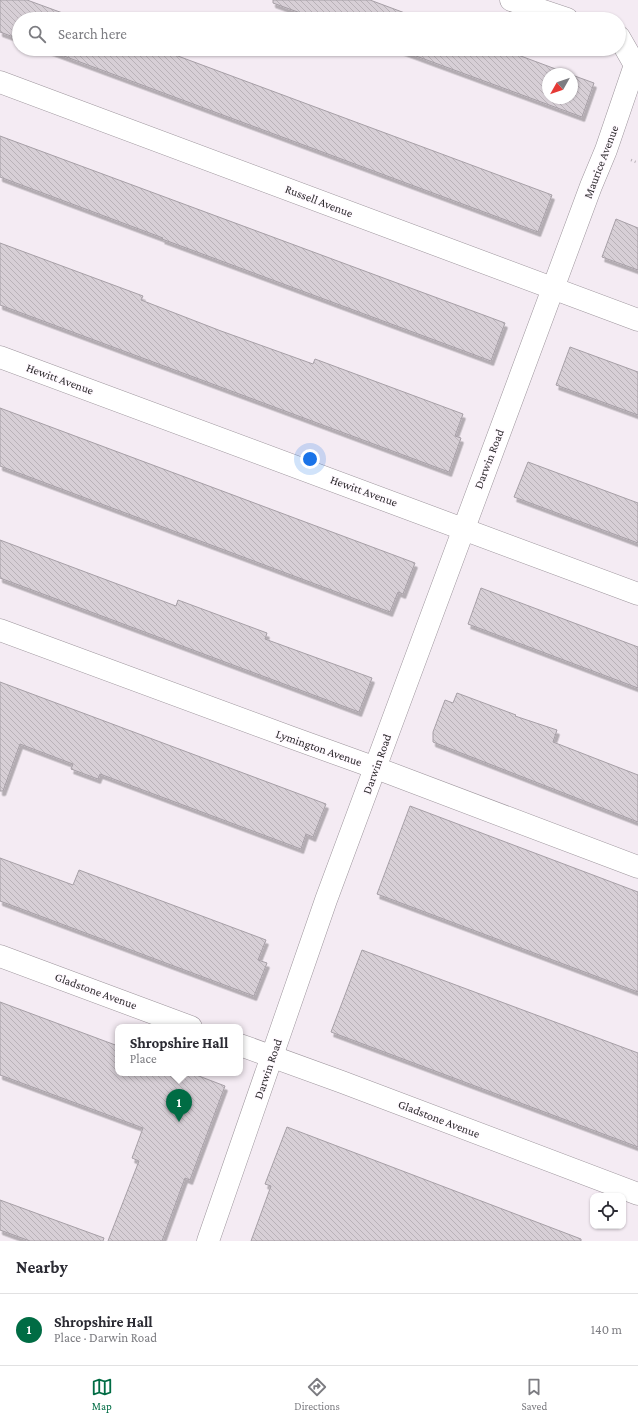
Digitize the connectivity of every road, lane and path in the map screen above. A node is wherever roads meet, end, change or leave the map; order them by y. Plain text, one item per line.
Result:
1 (511, 0) edge
2 (546, 12) edge
3 (626, 49) edge
4 (0, 82) edge
5 (554, 288) junction
6 (638, 320) edge
7 (0, 357) edge
8 (464, 528) junction
9 (638, 594) edge
10 (0, 630) edge
11 (376, 768) junction
12 (638, 867) edge
13 (0, 956) edge
14 (184, 1024) edge
15 (243, 1046) edge
16 (272, 1057) junction
17 (638, 1194) edge
18 (208, 1241) edge

1 - 2 street
3 - 5 street, Maurice Avenue
4 - 5 street, Russell Avenue
5 - 6 street, Russell Avenue
5 - 8 street, Darwin Road
7 - 8 street, Hewitt Avenue
8 - 9 street, Hewitt Avenue
8 - 11 street, Darwin Road
10 - 11 street, Lymington Avenue
11 - 12 street, Lymington Avenue
11 - 16 street, Darwin Road
13 - 14 street, Gladstone Avenue
15 - 16 street, Gladstone Avenue
16 - 17 street, Gladstone Avenue
16 - 18 street, Darwin Road

